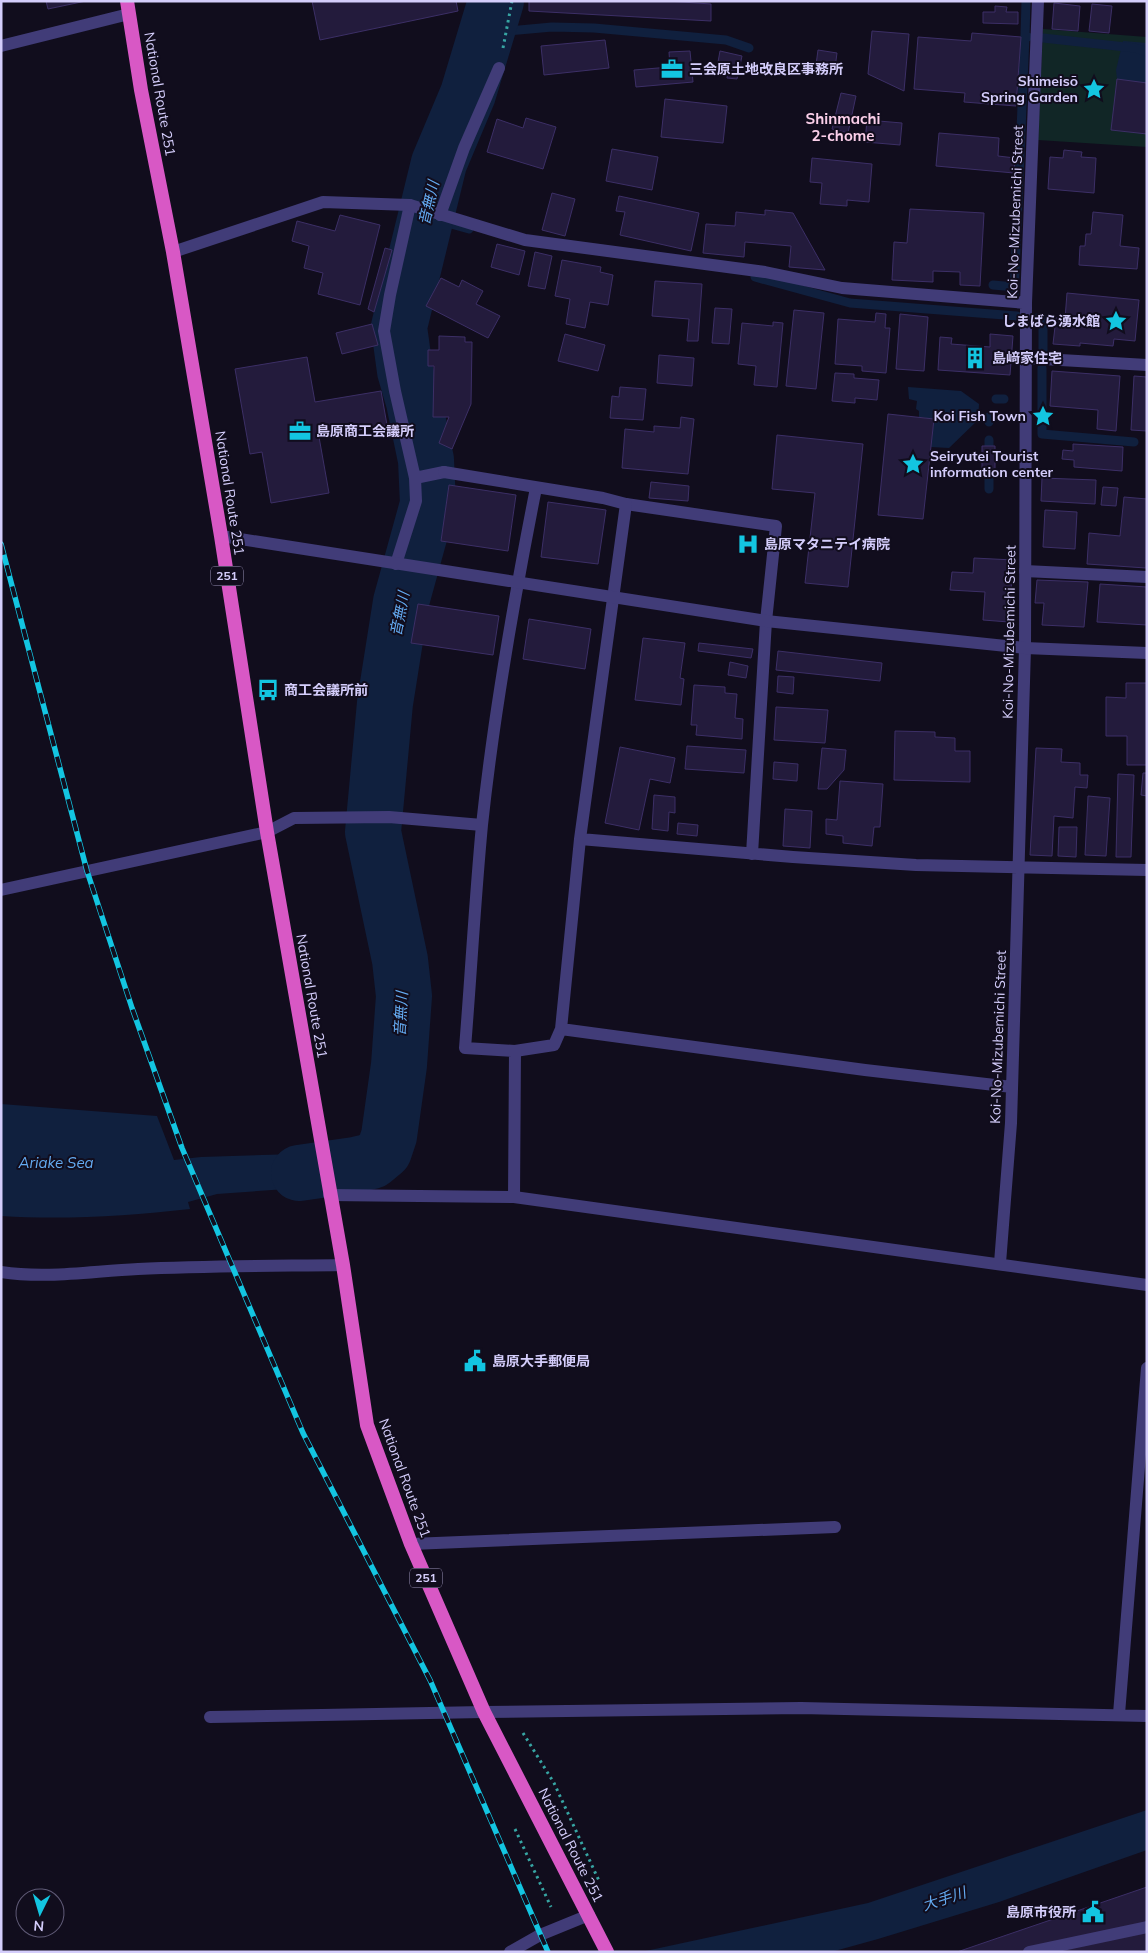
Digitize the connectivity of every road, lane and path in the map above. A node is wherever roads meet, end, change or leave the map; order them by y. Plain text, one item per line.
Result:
1 (512, 1) edge
2 (1038, 1) edge
3 (128, 8) edge
4 (1, 46) edge
5 (499, 68) joint
6 (413, 206) junction
7 (436, 213) junction
8 (173, 252) junction
9 (1026, 303) junction
10 (1026, 358) junction
11 (1147, 365) edge
12 (415, 478) junction
13 (536, 488) junction
14 (626, 504) junction
15 (221, 536) junction
16 (396, 564) junction
17 (1025, 571) junction
18 (1147, 577) edge
19 (518, 582) junction
20 (612, 597) junction
21 (766, 621) junction
22 (1025, 648) junction
23 (1147, 653) edge
24 (482, 825) junction
25 (267, 832) junction
26 (580, 839) junction
27 (752, 854) junction
28 (1018, 868) junction
29 (1147, 870) edge
30 (1, 890) edge
31 (561, 1029) junction
32 (515, 1051) junction
33 (1012, 1087) junction
34 (329, 1190) junction
35 (514, 1196) junction
36 (1000, 1263) junction
37 (343, 1265) junction
38 (1, 1272) edge
39 (1147, 1285) edge
40 (1147, 1368) edge
41 (835, 1527) dead end
42 (411, 1544) junction
43 (484, 1712) junction
44 (510, 1712) junction
45 (1119, 1714) junction
46 (1147, 1716) edge
47 (210, 1717) dead end
48 (512, 1821) dead end
49 (602, 1888) dead end
50 (589, 1916) junction
51 (1147, 1926) edge
52 (560, 1927) junction
53 (606, 1949) edge
54 (510, 1952) edge
55 (1029, 1952) edge

1 - 5 path
2 - 9 street, Koi-No-Mizubemichi Street
3 - 4 street
3 - 8 highway, National Route 251 / 251
5 - 7 street
6 - 7 street
6 - 8 street
6 - 12 street
7 - 9 street
8 - 15 highway, National Route 251 / 251
9 - 10 street, Koi-No-Mizubemichi Street
10 - 11 street
10 - 17 street, Koi-No-Mizubemichi Street
12 - 13 street
12 - 16 street
13 - 14 street
13 - 19 street
14 - 20 street
14 - 21 street
15 - 16 street
15 - 25 highway, National Route 251 / 251
16 - 19 street
17 - 18 street
17 - 22 street, Koi-No-Mizubemichi Street
19 - 20 street
19 - 24 street
20 - 21 street
20 - 26 street
21 - 22 street
21 - 27 street
22 - 23 street
22 - 28 street, Koi-No-Mizubemichi Street
24 - 25 street
24 - 32 street
25 - 30 street
25 - 34 highway, National Route 251 / 251
26 - 27 street
26 - 31 street
27 - 28 street
28 - 29 street
28 - 33 street, Koi-No-Mizubemichi Street
31 - 32 street
31 - 33 street
32 - 35 street
33 - 36 street, Koi-No-Mizubemichi Street
34 - 35 street
34 - 37 highway, National Route 251 / 251
35 - 36 street
36 - 39 street
37 - 38 street
37 - 42 highway, National Route 251 / 251
40 - 45 street
41 - 42 street
42 - 43 highway, National Route 251 / 251
43 - 44 street
43 - 47 street
43 - 50 highway, National Route 251 / 251
44 - 45 street
44 - 49 path
45 - 46 street
48 - 52 path
50 - 52 street
50 - 53 highway, National Route 251 / 251
51 - 55 street
52 - 54 street

